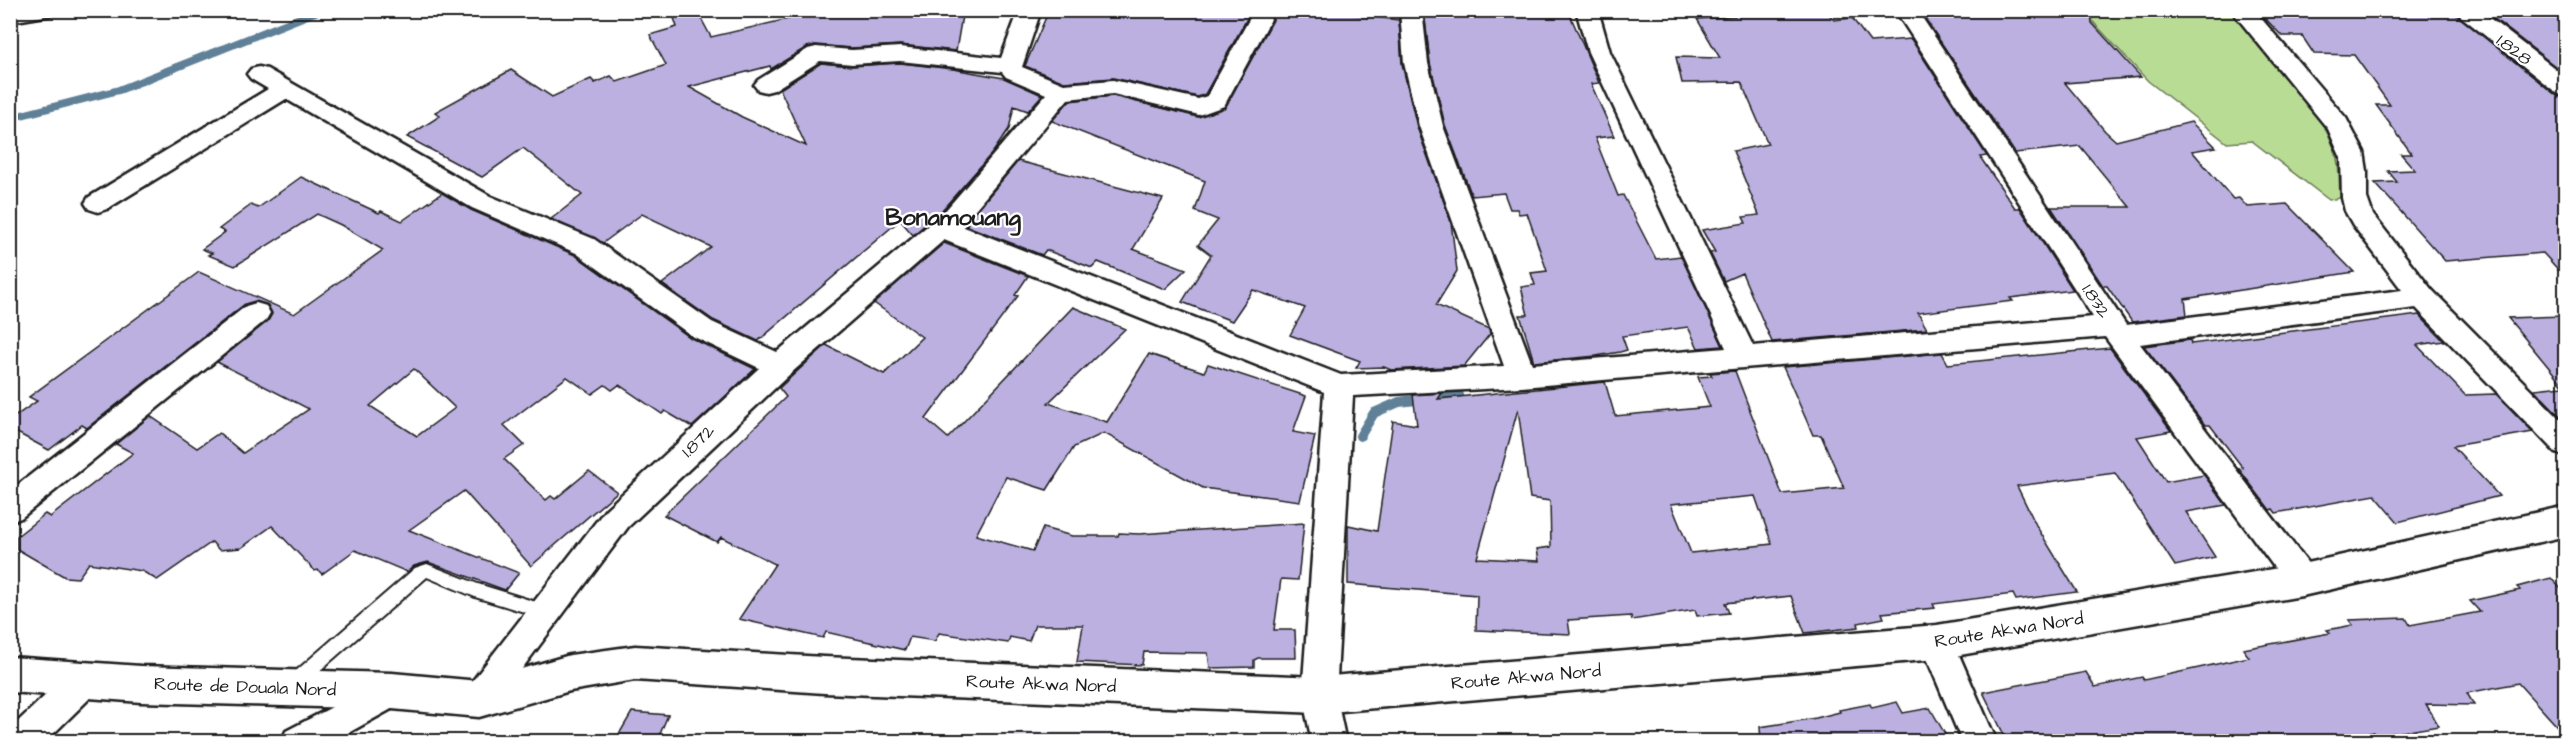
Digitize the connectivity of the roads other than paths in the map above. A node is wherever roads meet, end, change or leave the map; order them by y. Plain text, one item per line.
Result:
1 (43, 10) edge
2 (1030, 10) edge
3 (1411, 10) edge
4 (1587, 10) edge
5 (1906, 10) edge
6 (2242, 10) edge
7 (2464, 10) edge
8 (10, 15) edge
9 (1260, 19) dead end
10 (1009, 66) junction
11 (259, 75) dead end
12 (766, 85) dead end
13 (2565, 88) edge
14 (284, 90) junction
15 (1061, 92) junction
16 (98, 203) dead end
17 (953, 218) junction
18 (2422, 297) junction
19 (256, 313) dead end
20 (2116, 331) junction
21 (1745, 358) junction
22 (780, 366) junction
23 (1522, 376) junction
24 (1339, 386) junction
25 (2565, 445) edge
26 (10, 509) edge
27 (2565, 521) edge
28 (2302, 580) junction
29 (544, 611) junction
30 (1936, 642) junction
31 (10, 674) edge
32 (84, 681) junction
33 (290, 687) junction
34 (392, 691) junction
35 (1319, 695) junction
36 (479, 699) junction
37 (21, 741) edge
38 (298, 741) edge
39 (1329, 741) edge
40 (1980, 741) edge

1 - 8 street
2 - 10 street
3 - 23 street
4 - 21 street
5 - 20 street, 1.832
6 - 18 street
7 - 13 street, 1.828
9 - 15 street
10 - 12 street
10 - 15 street
11 - 14 street
14 - 16 street
14 - 22 street
15 - 17 street, 1.872
17 - 22 street, 1.872
17 - 24 street
18 - 20 street
18 - 25 street
19 - 26 street
20 - 21 street
20 - 28 street, 1.832
21 - 23 street
22 - 29 street, 1.872
23 - 24 street
24 - 35 street
27 - 28 main road, Route Akwa Nord
28 - 30 main road, Route Akwa Nord
29 - 33 lane
29 - 36 street, 1.872
30 - 35 main road, Route Akwa Nord
30 - 40 street
31 - 32 main road, Route de Douala Nord
32 - 33 main road, Route de Douala Nord
32 - 37 street
33 - 34 main road, Route de Douala Nord
34 - 36 main road, Route de Douala Nord
34 - 38 street
35 - 36 main road, Route Akwa Nord
35 - 39 street

